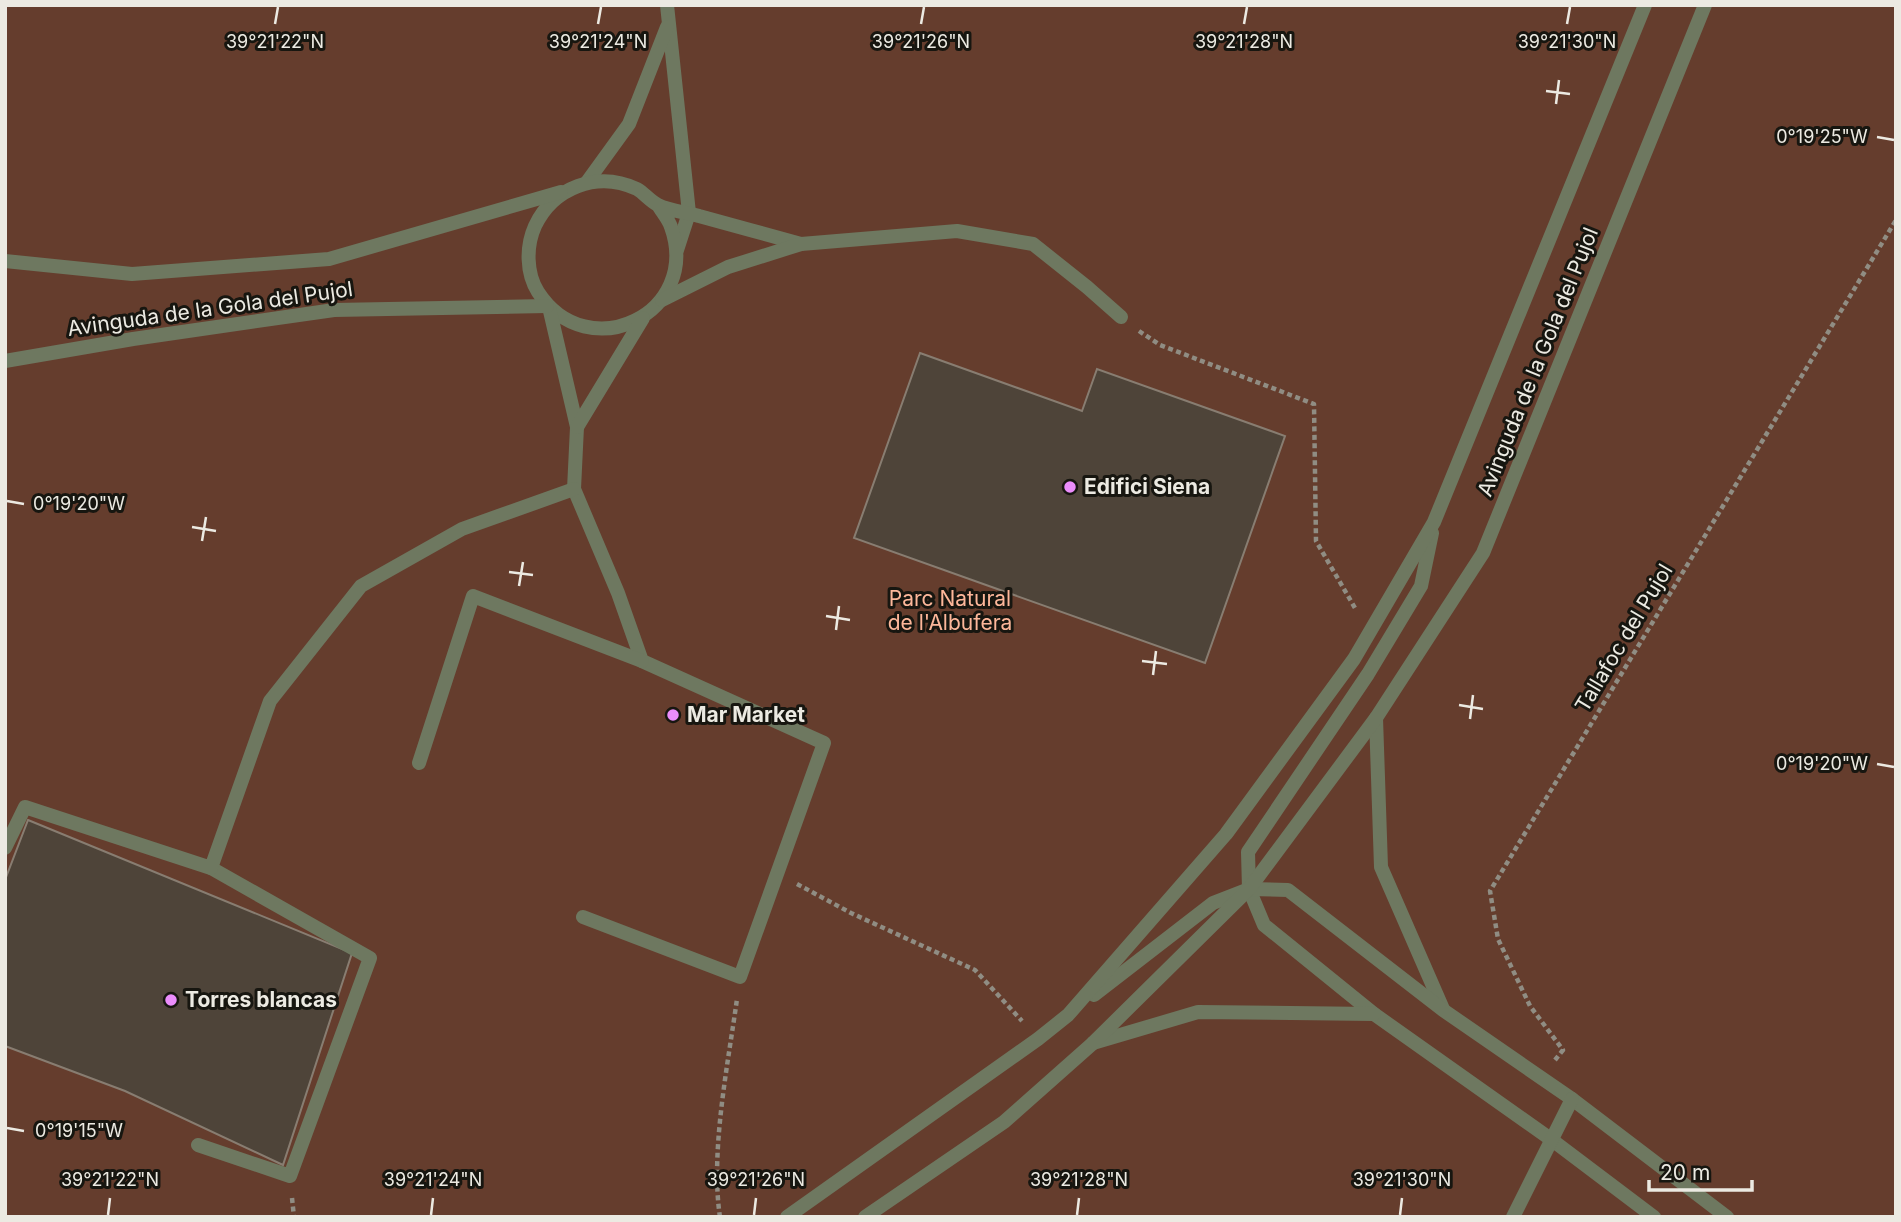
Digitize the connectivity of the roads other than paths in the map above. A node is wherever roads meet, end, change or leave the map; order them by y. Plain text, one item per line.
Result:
1 (667, 5) edge
2 (1645, 5) edge
3 (1705, 5) edge
4 (669, 22) junction
5 (587, 182) junction
6 (563, 192) junction
7 (658, 205) junction
8 (689, 213) junction
9 (801, 244) junction
10 (677, 251) junction
11 (5, 261) edge
12 (662, 300) junction
13 (548, 306) junction
14 (1121, 317) road end
15 (643, 318) junction
16 (5, 361) edge
17 (577, 427) junction
18 (574, 489) junction
19 (1434, 522) junction
20 (642, 661) junction
21 (1376, 718) junction
22 (419, 763) dead end
23 (5, 848) edge
24 (211, 868) junction
25 (1248, 889) junction
26 (583, 917) dead end
27 (1443, 1010) junction
28 (1374, 1014) junction
29 (1068, 1015) junction
30 (1092, 1044) junction
31 (1573, 1099) junction
32 (1552, 1140) junction
33 (198, 1144) dead end
34 (787, 1217) edge
35 (865, 1217) edge
36 (1513, 1217) edge
37 (1654, 1217) edge
38 (1727, 1217) edge

1 - 4 street
2 - 19 street, Avinguda de la Gola del Pujol
3 - 21 street, Avinguda de la Gola del Pujol
4 - 5 street
4 - 8 street
5 - 6 street
5 - 7 street
6 - 11 street, Avinguda de la Gola del Pujol
6 - 13 street
7 - 8 street
7 - 10 street
8 - 9 street
8 - 10 street
9 - 12 street
9 - 14 street
10 - 12 street
12 - 15 street
13 - 15 street
13 - 16 street, Avinguda de la Gola del Pujol
13 - 17 street
15 - 17 street
17 - 18 street
18 - 20 street
18 - 24 street
19 - 25 street, Avinguda de la Gola del Pujol
19 - 29 street, Avinguda de la Gola del Pujol
20 - 22 street
20 - 26 street
21 - 25 street, Avinguda de la Gola del Pujol
21 - 27 street
23 - 24 street
24 - 33 street
25 - 27 street, Avinguda de la Gola del Pujol
25 - 28 street, Avinguda de la Gola del Pujol
25 - 29 street, Avinguda de la Gola del Pujol
25 - 30 street, Avinguda de la Gola del Pujol
27 - 31 street, Avinguda de la Gola del Pujol
28 - 30 street, Avinguda de la Gola del Pujol
28 - 32 street, Avinguda de la Gola del Pujol
29 - 34 street, Avinguda de la Gola del Pujol
30 - 35 street, Avinguda de la Gola del Pujol
31 - 32 street
31 - 38 street, Avinguda de la Gola del Pujol
32 - 36 street
32 - 37 street, Avinguda de la Gola del Pujol

